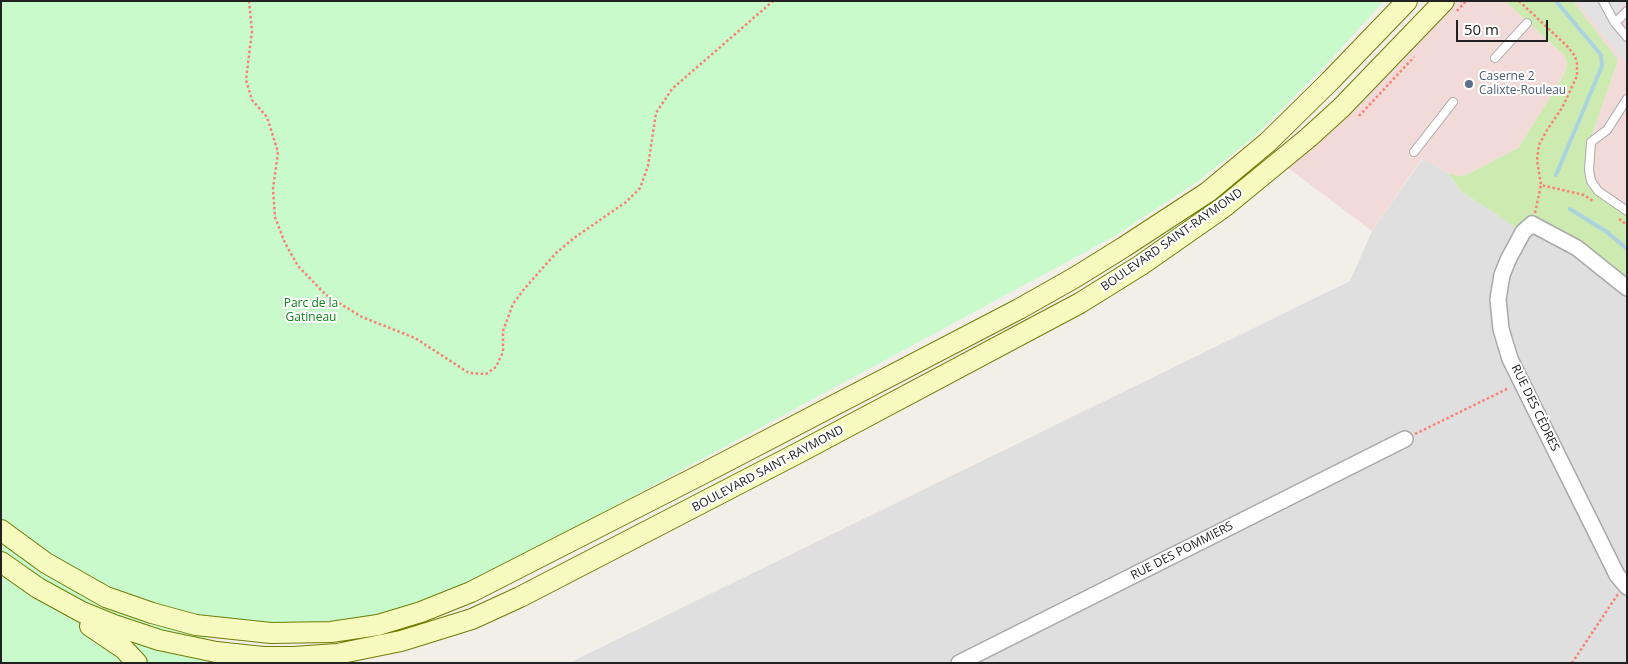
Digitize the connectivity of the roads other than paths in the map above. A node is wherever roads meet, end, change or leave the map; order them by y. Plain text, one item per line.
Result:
1 (1406, 1) edge
2 (1444, 1) edge
3 (1602, 1) edge
4 (1627, 11) edge
5 (1527, 23) dead end
6 (1615, 23) junction
7 (1627, 37) edge
8 (1495, 58) dead end
9 (1627, 99) edge
10 (1452, 102) dead end
11 (1414, 152) dead end
12 (1627, 211) edge
13 (1627, 288) edge
14 (1405, 439) road end
15 (1, 530) edge
16 (1, 562) edge
17 (1625, 586) edge
18 (38, 588) junction
19 (472, 619) junction
20 (219, 628) junction
21 (240, 630) junction
22 (216, 657) edge
23 (238, 658) edge
24 (137, 663) edge
25 (363, 663) edge
26 (959, 663) edge

1 - 21 main road, BOULEVARD SAINT-RAYMOND
2 - 19 main road, BOULEVARD SAINT-RAYMOND
3 - 6 lane
4 - 6 lane
5 - 8 lane
6 - 7 lane
9 - 12 lane
10 - 11 lane
13 - 17 street, RUE DES CÈDRES
14 - 26 street, RUE DES POMMIERS
15 - 20 main road, BOULEVARD SAINT-RAYMOND
16 - 18 main road, BOULEVARD SAINT-RAYMOND
18 - 22 main road, BOULEVARD SAINT-RAYMOND
18 - 24 main road
19 - 23 main road, BOULEVARD SAINT-RAYMOND
19 - 25 main road
20 - 21 main road, BOULEVARD SAINT-RAYMOND
20 - 22 main road
21 - 23 main road
22 - 23 main road, BOULEVARD SAINT-RAYMOND

